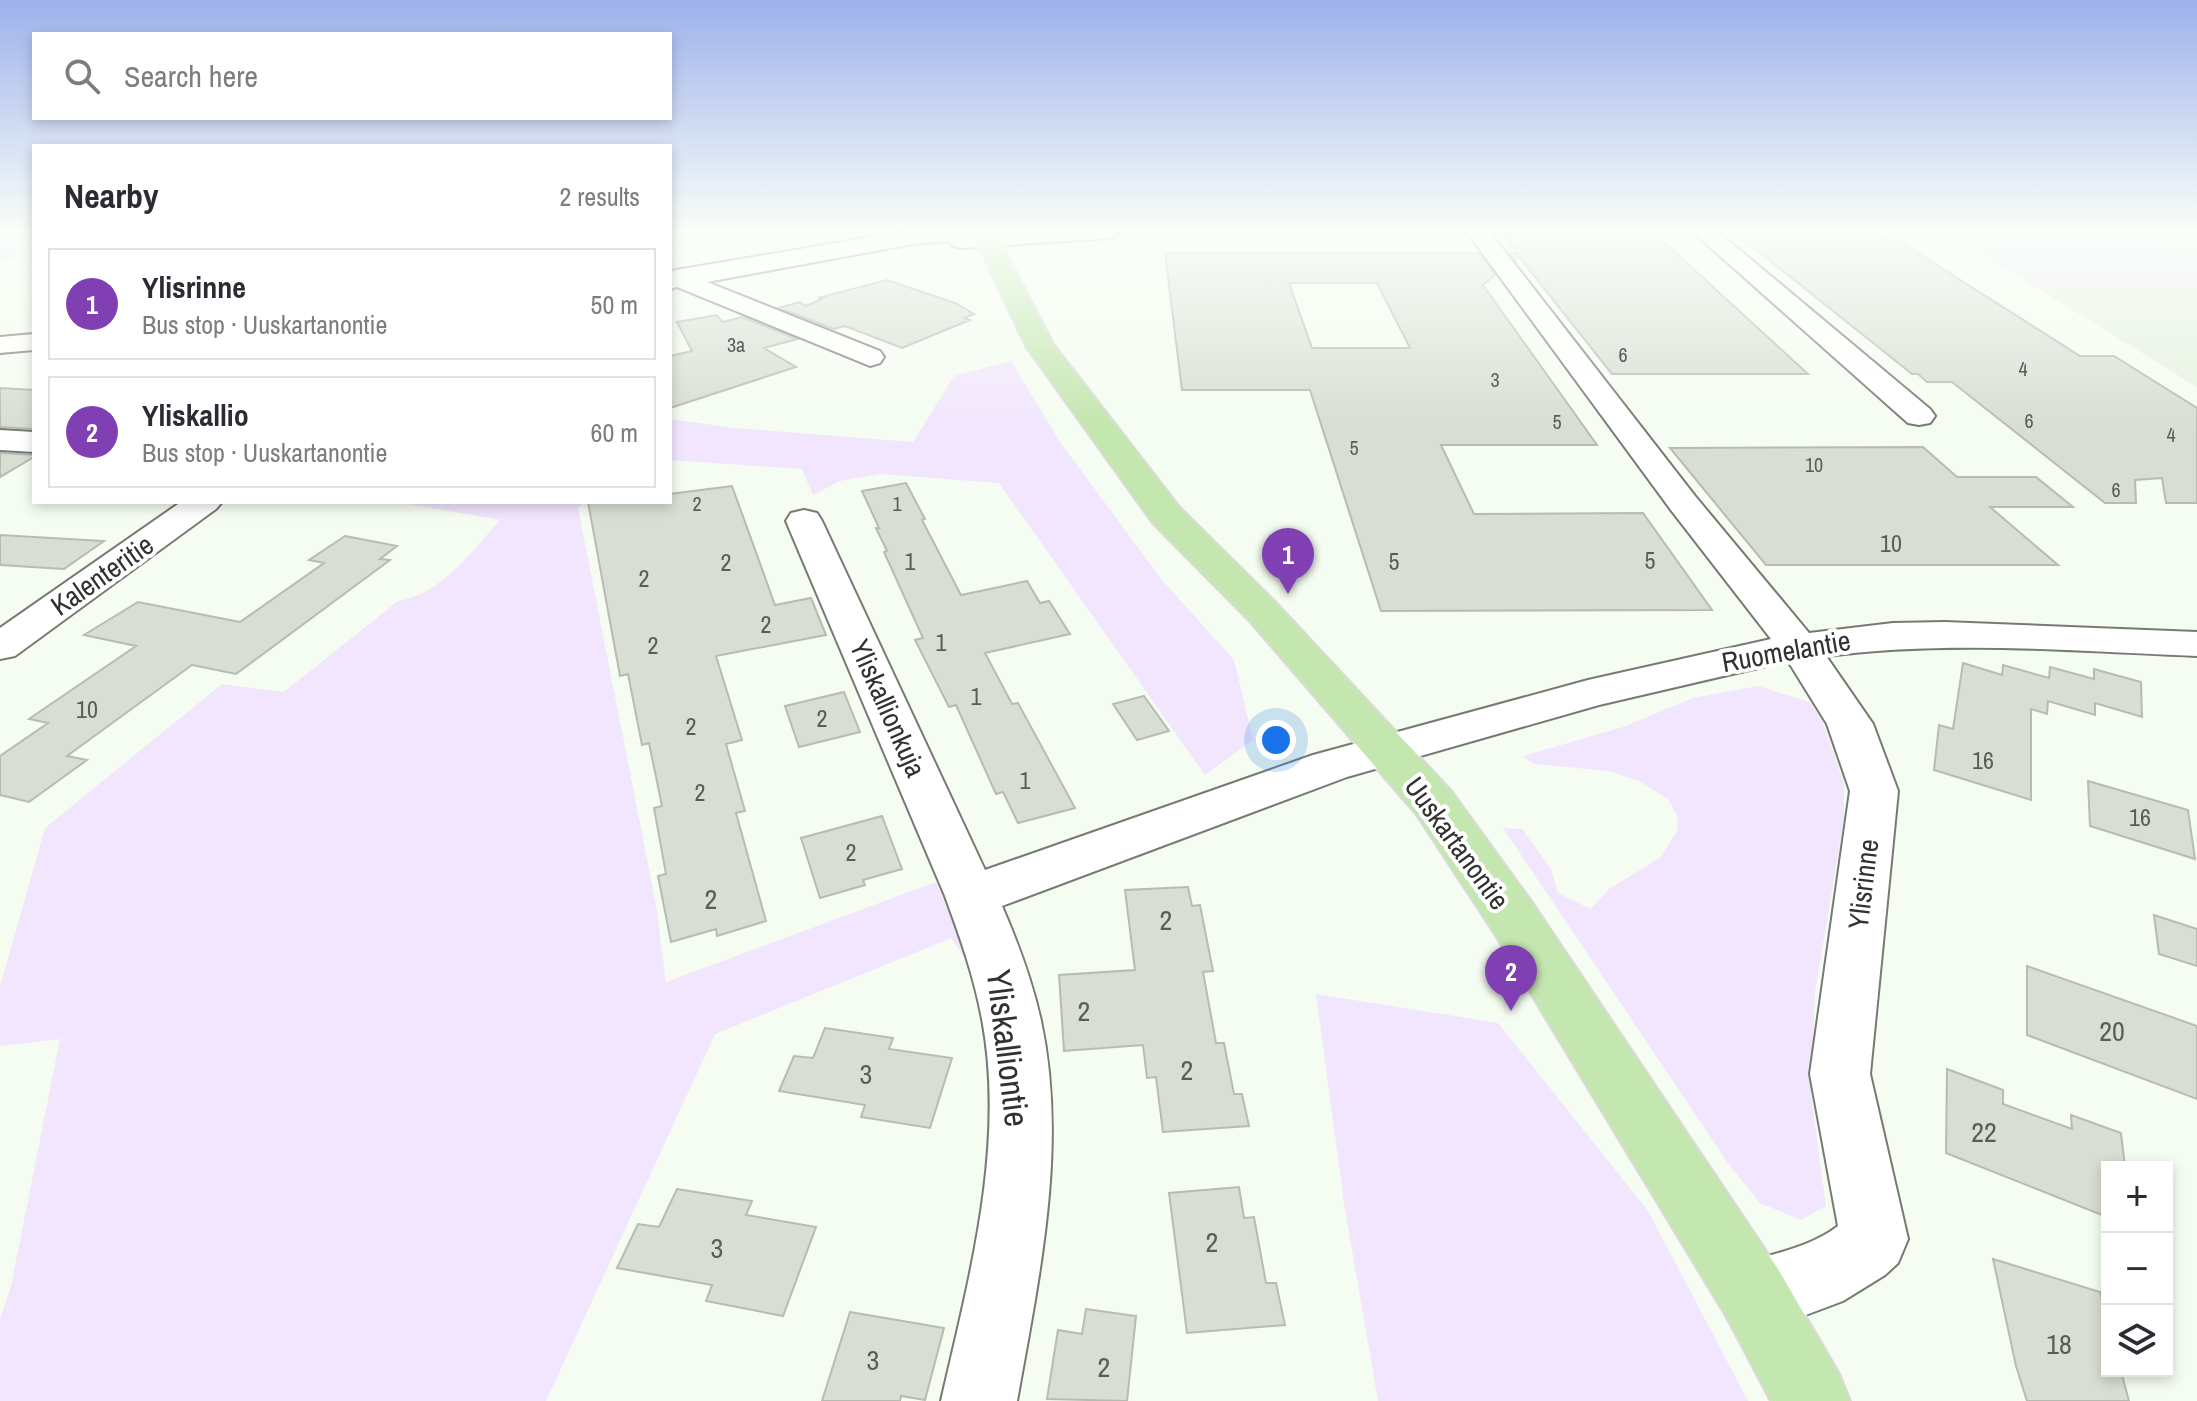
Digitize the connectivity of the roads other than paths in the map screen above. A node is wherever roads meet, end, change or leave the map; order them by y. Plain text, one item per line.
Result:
1 (719, 296) edge
2 (1020, 296) edge
3 (1527, 296) edge
4 (1779, 296) edge
5 (32, 342) edge
6 (0, 345) edge
7 (870, 357) dead end
8 (1919, 416) dead end
9 (0, 440) edge
10 (32, 442) edge
11 (201, 504) edge
12 (804, 521) dead end
13 (2197, 644) edge
14 (0, 647) edge
15 (1797, 647) junction
16 (1387, 752) junction
17 (971, 896) junction
18 (1753, 1294) junction
19 (979, 1401) edge
20 (1812, 1401) edge

1 - 7 street
2 - 16 main road, Uuskartanontie
3 - 15 street, Ylisrinne
4 - 8 street
5 - 6 street
9 - 10 street
11 - 14 street, Kalenteritie
12 - 17 street, Yliskallionkuja
13 - 15 street, Ruomelantie
15 - 16 street, Ruomelantie
15 - 18 street, Ylisrinne
16 - 17 street
16 - 18 main road, Uuskartanontie
17 - 19 street, Yliskalliontie
18 - 20 main road, Uuskartanontie

